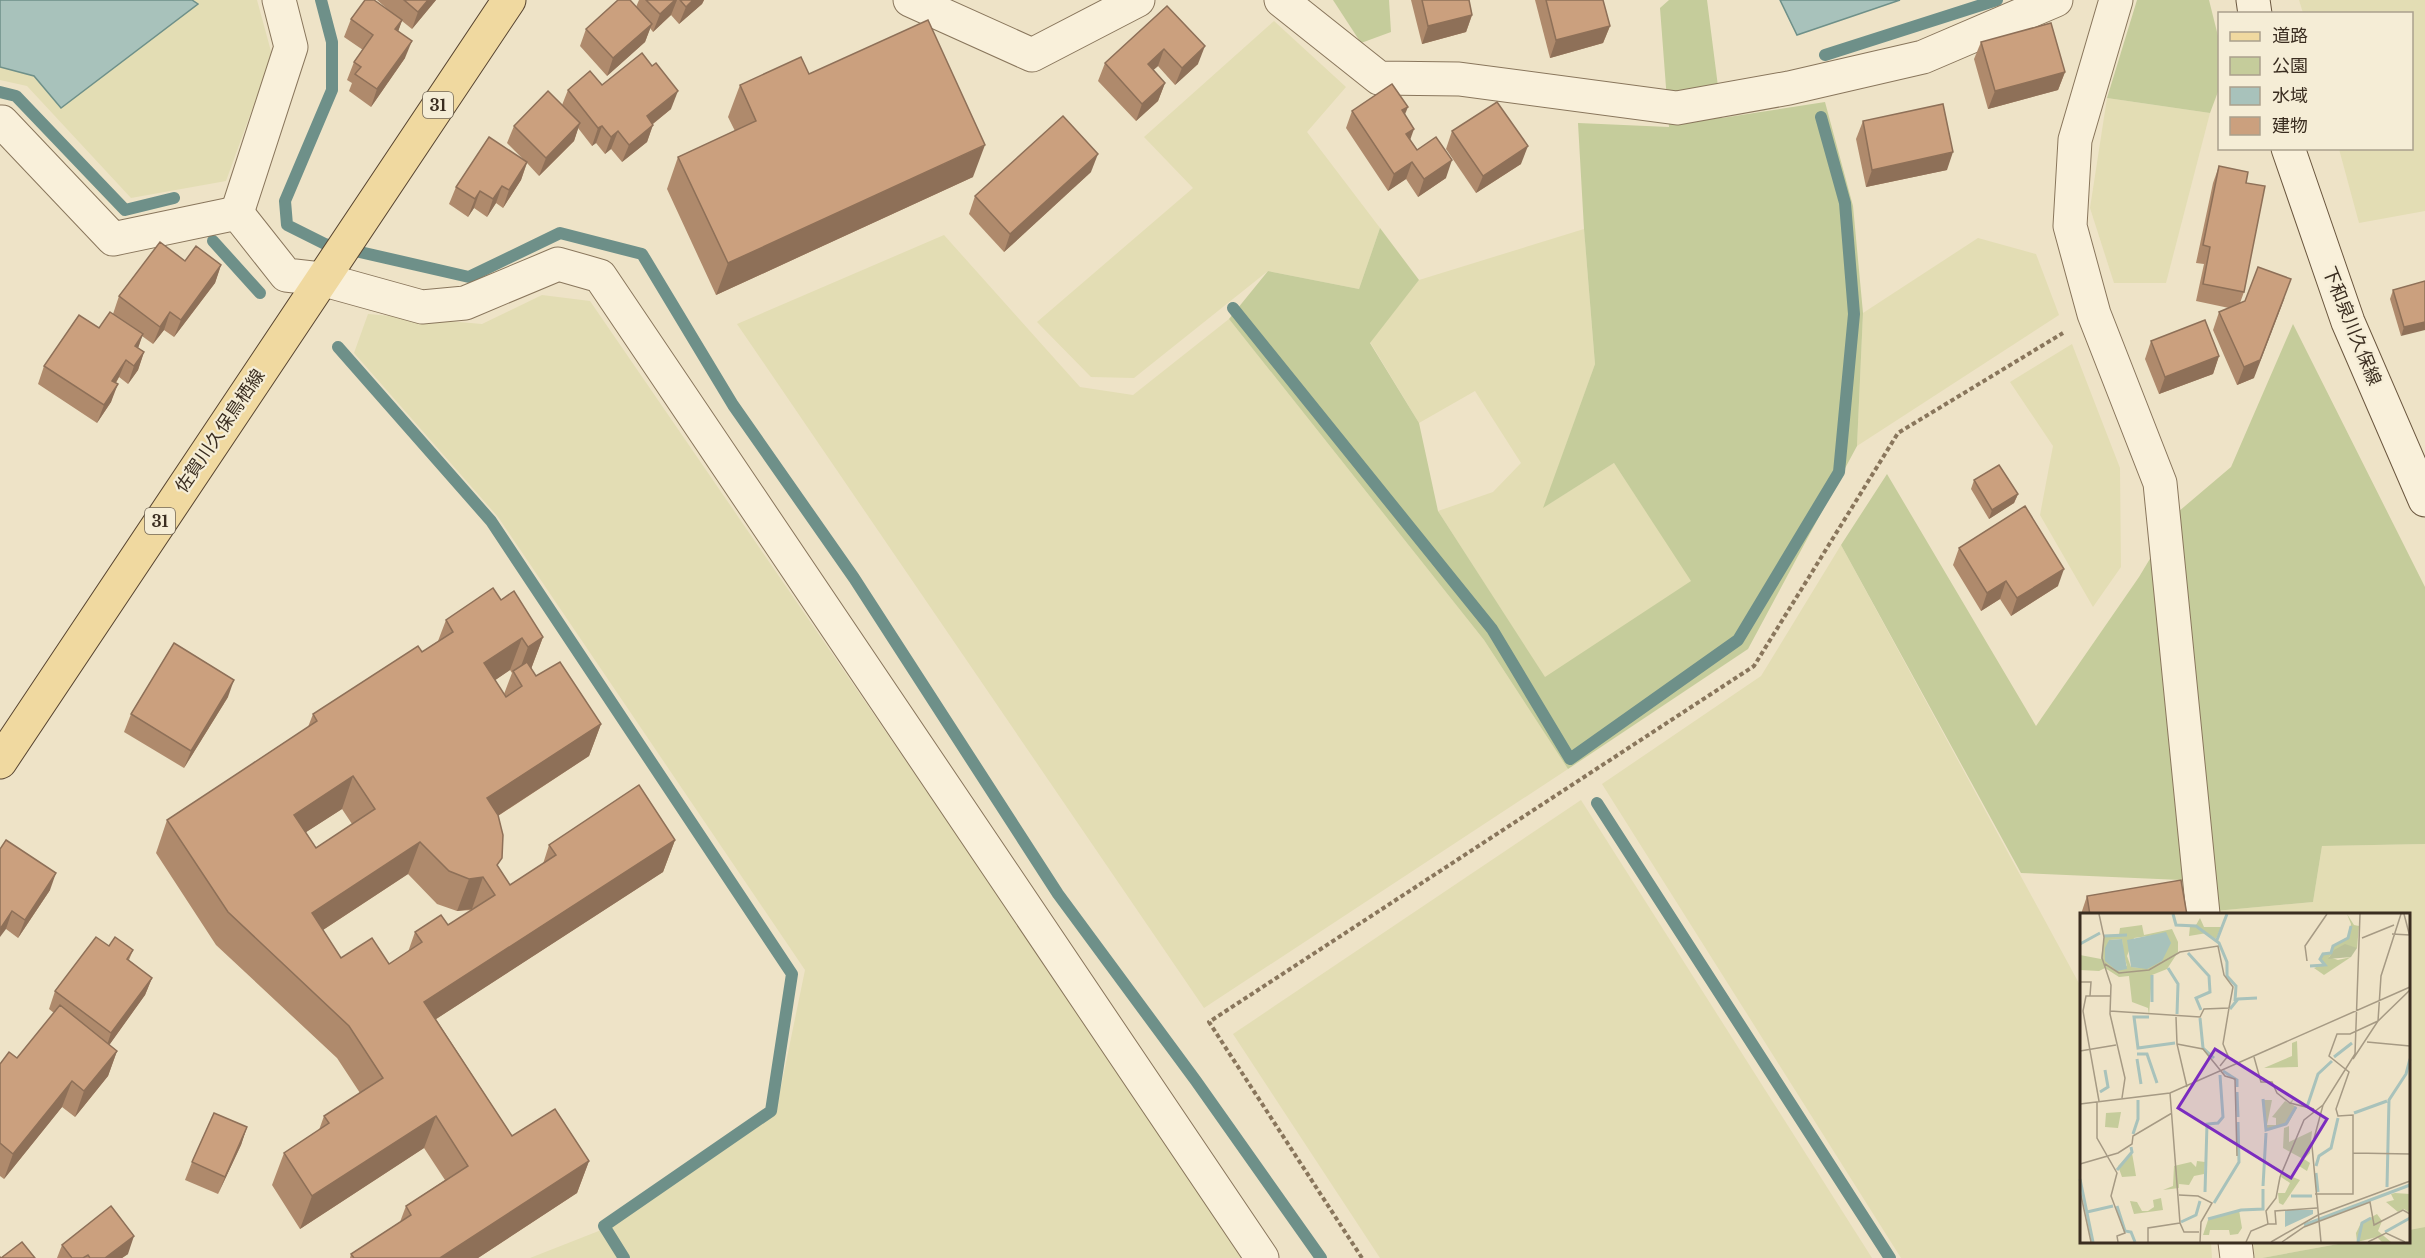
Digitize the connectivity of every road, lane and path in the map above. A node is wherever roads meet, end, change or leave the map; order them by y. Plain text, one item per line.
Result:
1 (279, 0) edge
2 (509, 0) edge
3 (910, 0) edge
4 (1138, 0) edge
5 (1281, 0) edge
6 (2056, 0) edge
7 (2116, 0) edge
8 (0, 122) edge
9 (2289, 150) edge
10 (237, 213) junction
11 (321, 279) junction
12 (2094, 314) junction
13 (2425, 500) edge
14 (0, 762) edge
15 (2203, 913) edge
16 (2235, 1243) edge
17 (1262, 1258) edge
18 (1362, 1258) edge
19 (2237, 1258) edge

1 - 10 street
2 - 11 main road, 31
3 - 4 street
5 - 6 street
7 - 12 street
8 - 10 street
9 - 13 street, 下和泉川久保線
10 - 11 street
11 - 14 main road, 佐賀川久保鳥栖線 / 31
11 - 17 street
12 - 15 street
12 - 18 path
16 - 19 street

